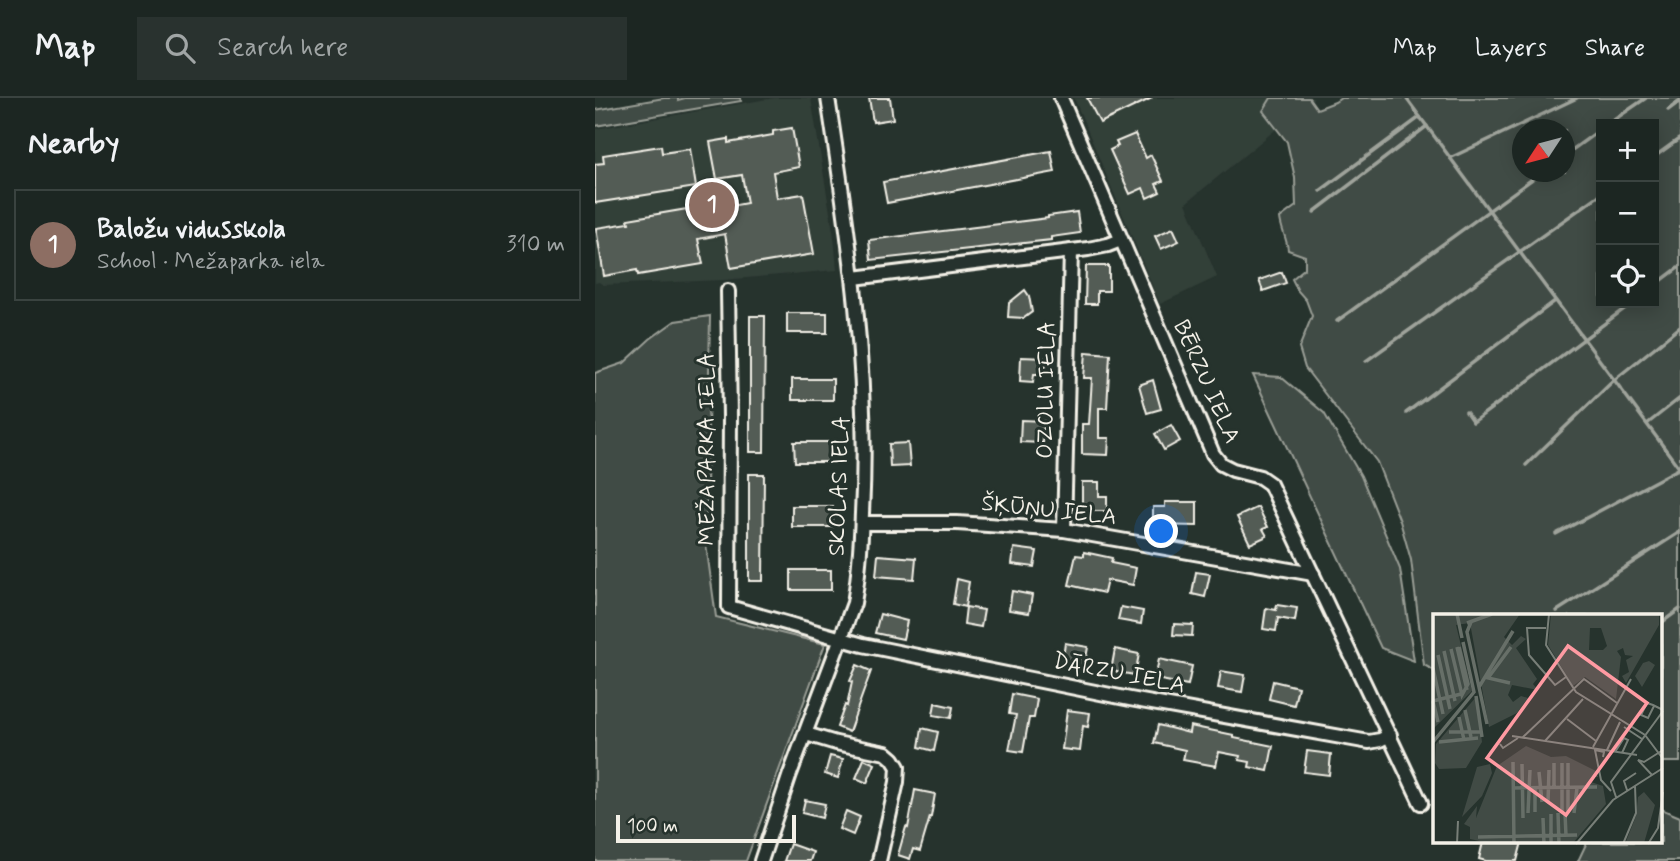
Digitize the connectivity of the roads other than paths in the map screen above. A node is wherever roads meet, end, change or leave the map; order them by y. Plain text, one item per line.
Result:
1 (828, 98) edge
2 (1061, 98) edge
3 (1121, 240) junction
4 (1071, 251) junction
5 (854, 278) junction
6 (728, 291) dead end
7 (862, 523) junction
8 (1064, 530) junction
9 (1313, 574) junction
10 (729, 607) joint
11 (841, 640) junction
12 (806, 734) junction
13 (1390, 736) junction
14 (1421, 803) dead end
15 (761, 861) edge
16 (879, 861) edge

1 - 5 street, SKOLAS IELA
2 - 3 street, BĒRZU IELA
3 - 4 street
3 - 9 street, BĒRZU IELA
4 - 5 street
4 - 8 street, OZOLU IELA
5 - 7 street, SKOLAS IELA
6 - 10 street, MEŽAPARKA IELA
7 - 8 street, ŠĶŪŅU IELA
7 - 11 street, SKOLAS IELA
8 - 9 street, ŠĶŪŅU IELA
9 - 13 street, BĒRZU IELA
10 - 11 street, DĀRZU IELA
11 - 12 street, SKOLAS IELA
11 - 13 street, DĀRZU IELA
12 - 15 street, SKOLAS IELA
12 - 16 street
13 - 14 street, BĒRZU IELA

